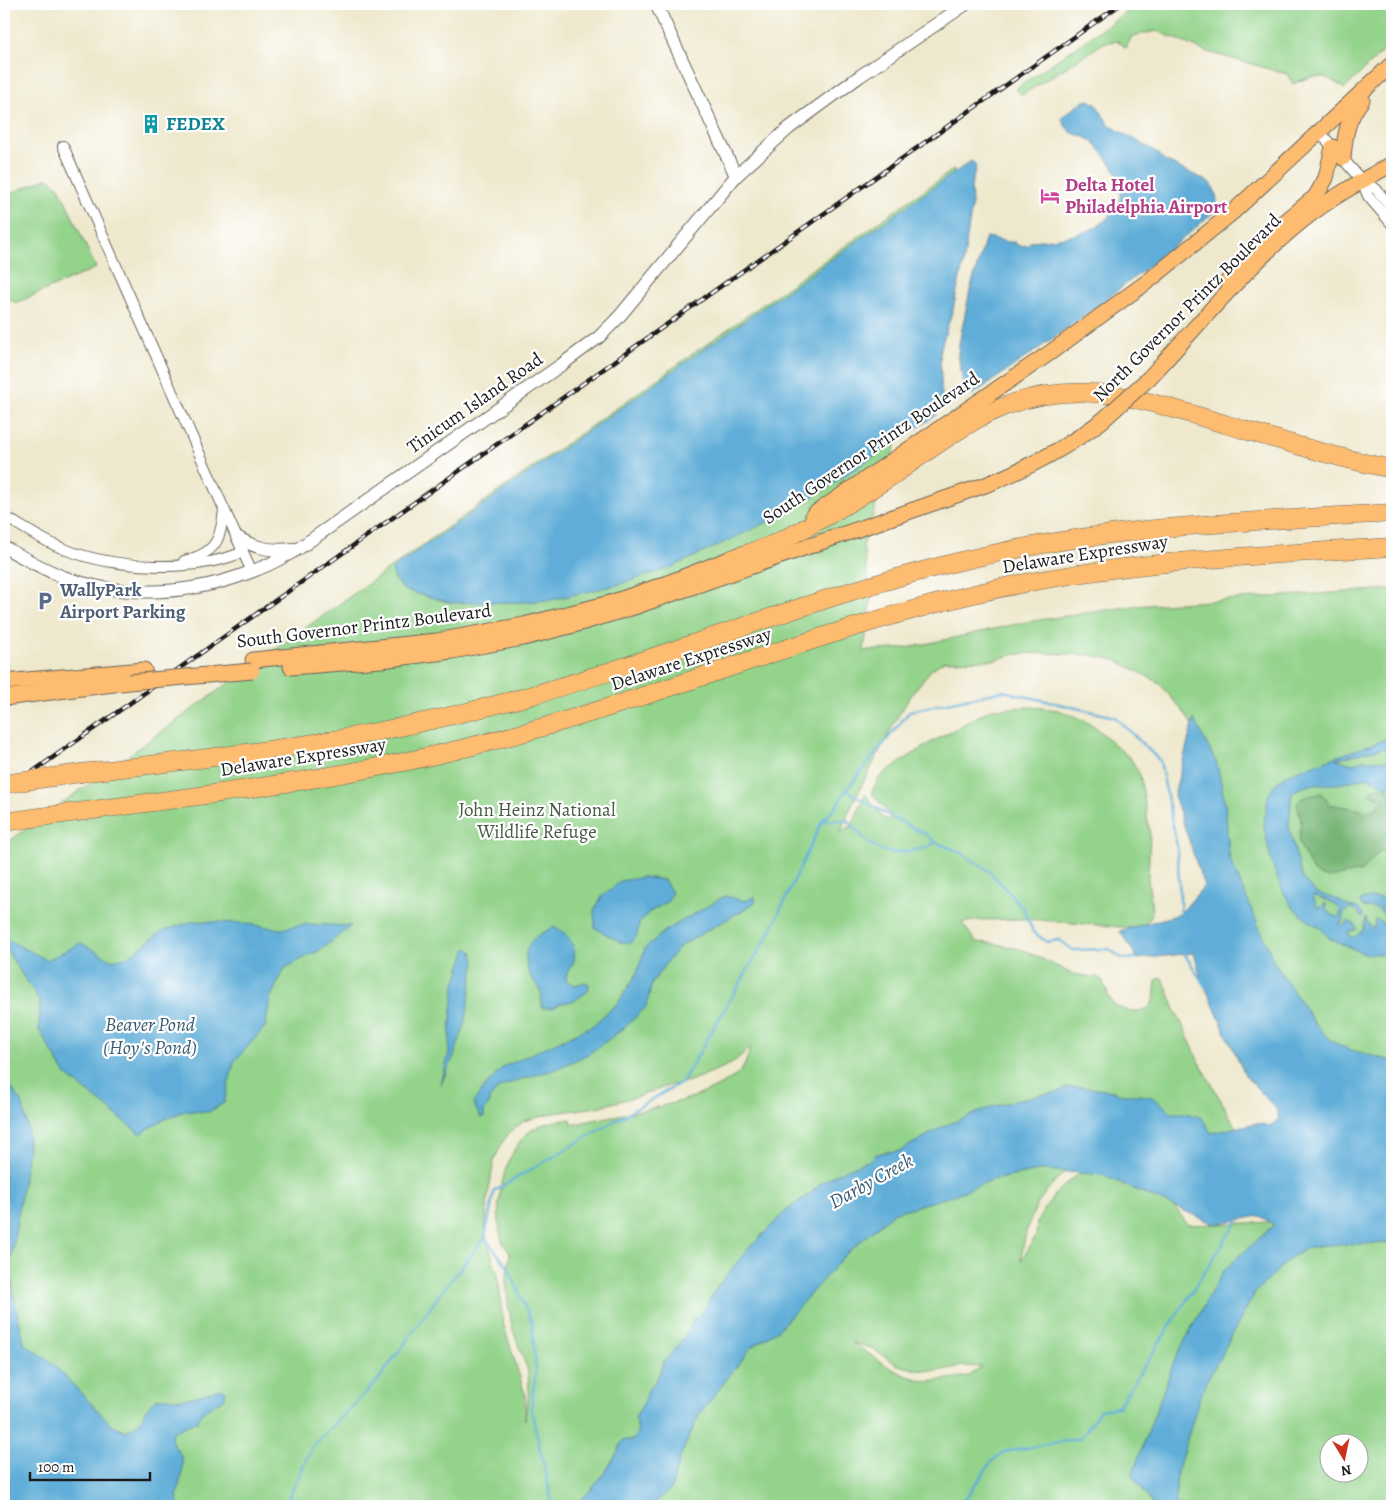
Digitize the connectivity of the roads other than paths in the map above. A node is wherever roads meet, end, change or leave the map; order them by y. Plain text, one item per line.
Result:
1 (656, 4) edge
2 (966, 4) edge
3 (1389, 68) edge
4 (1319, 131) junction
5 (63, 146) dead end
6 (1338, 152) junction
7 (1392, 164) edge
8 (736, 176) junction
9 (1362, 181) junction
10 (1392, 209) edge
11 (1392, 224) edge
12 (1206, 316) junction
13 (1392, 469) edge
14 (224, 509) junction
15 (1392, 513) edge
16 (4, 516) edge
17 (237, 537) junction
18 (4, 547) edge
19 (1392, 547) edge
20 (298, 549) junction
21 (244, 552) junction
22 (732, 559) junction
23 (171, 565) junction
24 (252, 572) junction
25 (724, 576) joint
26 (4, 682) edge
27 (4, 698) edge
28 (4, 784) edge
29 (4, 822) edge

1 - 8 street
2 - 8 street, Tinicum Island Road
3 - 4 main road, South Governor Printz Boulevard
3 - 6 main road
4 - 6 street
4 - 22 main road, South Governor Printz Boulevard
5 - 14 street
6 - 9 street
6 - 12 main road
7 - 9 main road, North Governor Printz Boulevard
8 - 20 street, Tinicum Island Road
9 - 10 street
9 - 11 street
9 - 12 main road, North Governor Printz Boulevard
12 - 25 main road, North Governor Printz Boulevard, bridge
13 - 22 highway
14 - 17 street
14 - 23 street
15 - 28 highway, Delaware Expressway, bridge
16 - 23 street
17 - 20 street
17 - 21 street
18 - 24 street, Tinicum Island Road
19 - 29 highway, Delaware Expressway
20 - 24 street, Tinicum Island Road
21 - 23 street
21 - 24 street
22 - 26 main road, South Governor Printz Boulevard
25 - 27 main road, South Governor Printz Boulevard, bridge

